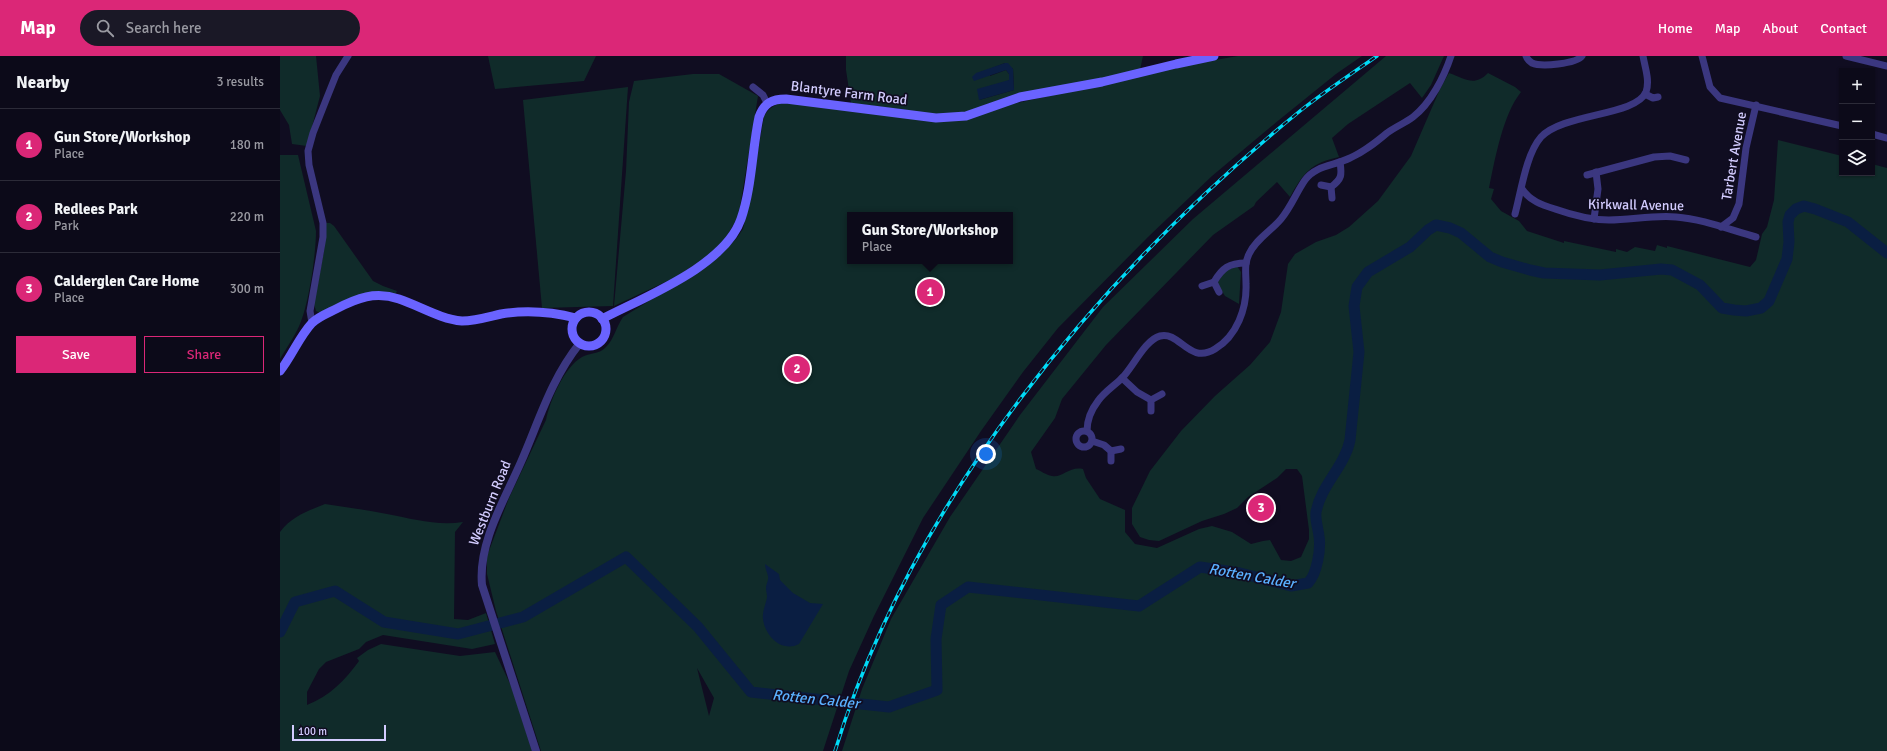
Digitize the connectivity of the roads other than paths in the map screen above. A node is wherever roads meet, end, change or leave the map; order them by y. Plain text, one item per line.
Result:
1 (348, 56) edge
2 (1214, 56) edge
3 (1451, 56) edge
4 (1526, 56) edge
5 (1582, 56) edge
6 (1643, 56) edge
7 (1702, 56) edge
8 (1846, 56) edge
9 (1859, 57) edge
10 (1887, 66) edge
11 (753, 87) dead end
12 (1645, 94) junction
13 (1658, 97) dead end
14 (767, 103) junction
15 (1756, 105) junction
16 (1839, 125) edge
17 (1875, 135) edge
18 (1887, 138) edge
19 (1686, 160) dead end
20 (1340, 162) junction
21 (1596, 172) junction
22 (1587, 175) dead end
23 (1321, 185) dead end
24 (1332, 187) junction
25 (1522, 188) junction
26 (1332, 198) dead end
27 (1515, 214) dead end
28 (1594, 218) junction
29 (1721, 227) junction
30 (1756, 237) dead end
31 (1246, 263) junction
32 (1214, 282) junction
33 (1202, 286) dead end
34 (1219, 292) dead end
35 (576, 318) junction
36 (602, 319) junction
37 (312, 324) junction
38 (580, 343) junction
39 (280, 371) edge
40 (1122, 378) junction
41 (1162, 394) dead end
42 (1151, 400) junction
43 (1151, 411) dead end
44 (1087, 432) junction
45 (1092, 441) junction
46 (1121, 449) dead end
47 (1111, 451) junction
48 (1111, 461) dead end
49 (536, 751) edge

1 - 37 street
2 - 14 main road, Blantyre Farm Road
3 - 20 street
4 - 5 street
6 - 12 street
7 - 15 street
8 - 9 street
9 - 10 street
11 - 14 street
12 - 13 street
12 - 25 street
14 - 36 main road
15 - 16 street
15 - 29 street, Tarbert Avenue
17 - 18 street
19 - 21 street
20 - 24 street
20 - 31 street
21 - 22 street
21 - 28 street
23 - 24 street
24 - 26 street
25 - 27 street
25 - 28 street, Kirkwall Avenue
28 - 29 street, Kirkwall Avenue
29 - 30 street, Kirkwall Avenue
31 - 32 street
31 - 40 street
32 - 33 street
32 - 34 street
35 - 36 main road
35 - 37 main road
35 - 38 main road
36 - 38 main road
37 - 39 main road
38 - 49 street, Westburn Road
40 - 42 street
40 - 44 street
41 - 42 street
42 - 43 street
44 - 45 street
44 - 45 street
45 - 47 street
46 - 47 street
47 - 48 street

